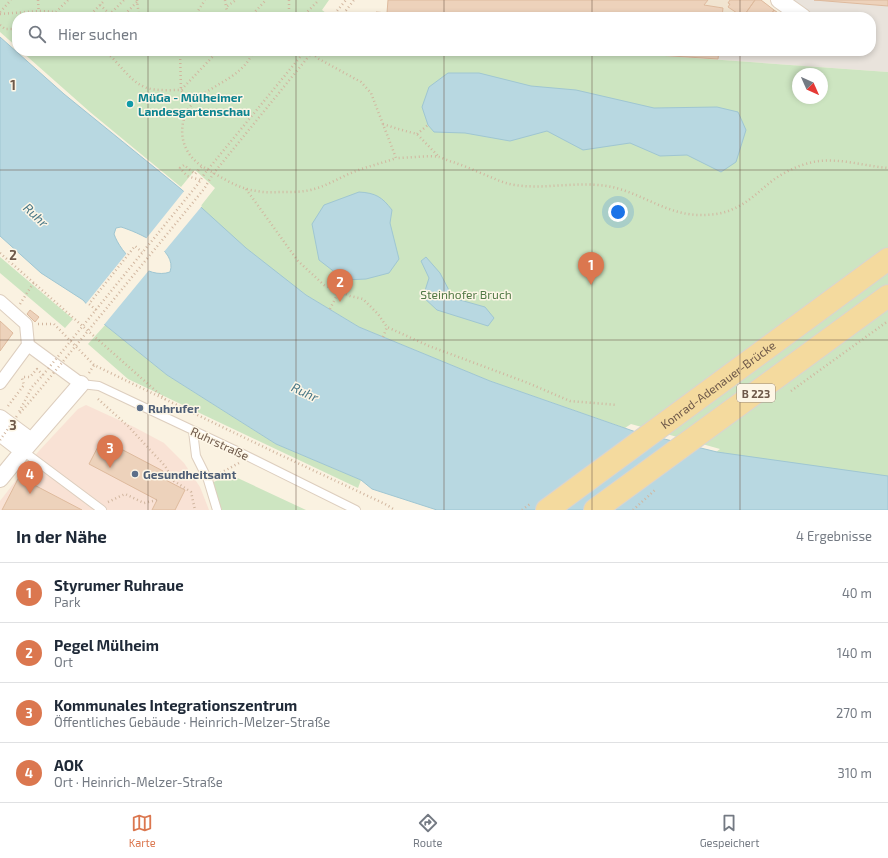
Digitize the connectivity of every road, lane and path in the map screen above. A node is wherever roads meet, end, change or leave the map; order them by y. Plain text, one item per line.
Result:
1 (11, 0) edge
2 (38, 0) edge
3 (68, 0) edge
4 (103, 0) edge
5 (124, 0) edge
6 (205, 0) edge
7 (224, 0) edge
8 (236, 0) edge
9 (266, 0) edge
10 (289, 0) edge
11 (319, 0) edge
12 (346, 0) edge
13 (354, 0) edge
14 (780, 0) edge
15 (137, 1) edge
16 (100, 5) junction
17 (226, 7) junction
18 (39, 11) junction
19 (12, 12) edge
20 (20, 12) edge
21 (93, 12) edge
22 (108, 12) edge
23 (112, 12) edge
24 (127, 12) edge
25 (138, 12) edge
26 (197, 12) edge
27 (227, 12) edge
28 (255, 12) edge
29 (289, 12) edge
30 (307, 12) edge
31 (336, 12) edge
32 (344, 12) edge
33 (796, 12) edge
34 (0, 13) edge
35 (0, 25) edge
36 (12, 29) edge
37 (112, 56) edge
38 (181, 56) edge
39 (213, 56) edge
40 (251, 56) edge
41 (301, 56) edge
42 (309, 56) edge
43 (316, 56) edge
44 (181, 90) junction
45 (194, 103) junction
46 (383, 124) junction
47 (428, 125) dead end
48 (418, 134) junction
49 (439, 157) junction
50 (396, 158) junction
51 (202, 166) junction
52 (888, 168) edge
53 (200, 180) junction
54 (246, 189) junction
55 (142, 252) junction
56 (0, 253) edge
57 (888, 259) edge
58 (34, 282) junction
59 (339, 291) junction
60 (888, 296) edge
61 (0, 301) edge
62 (330, 309) dead end
63 (96, 310) junction
64 (14, 314) junction
65 (888, 321) edge
66 (26, 324) junction
67 (387, 327) junction
68 (383, 337) dead end
69 (28, 345) junction
70 (43, 374) junction
71 (0, 383) edge
72 (82, 384) junction
73 (786, 395) dead end
74 (15, 398) dead end
75 (166, 401) junction
76 (617, 405) dead end
77 (17, 416) junction
78 (0, 418) edge
79 (194, 431) junction
80 (0, 434) edge
81 (0, 440) edge
82 (27, 446) junction
83 (0, 479) edge
84 (658, 487) dead end
85 (157, 500) dead end
86 (99, 508) edge
87 (195, 510) edge
88 (217, 510) edge
89 (356, 510) edge
90 (395, 510) edge
91 (547, 510) edge
92 (595, 510) edge
93 (633, 510) edge

1 - 34 path
2 - 18 path
3 - 18 path
4 - 16 path
5 - 23 path
6 - 26 path
7 - 17 path
8 - 17 path
9 - 28 path
10 - 29 path
11 - 30 path
12 - 31 path
13 - 32 path
14 - 33 street
15 - 24 path
15 - 25 path
16 - 21 path
16 - 22 path
17 - 27 path
18 - 20 path
19 - 34 path
35 - 36 path
37 - 44 path
38 - 44 path
39 - 44 path
40 - 45 path
41 - 53 path, bridge
42 - 77 path, bridge
43 - 46 path
44 - 45 path
45 - 51 path
46 - 48 path
46 - 50 path
47 - 48 path
48 - 49 path
49 - 50 path
49 - 52 path
50 - 54 path
51 - 53 path
51 - 54 path
53 - 55 path, bridge
54 - 59 path
55 - 63 path, bridge
55 - 63 path
56 - 58 path
57 - 91 main road, Konrad-Adenauer-Brücke / B 223
58 - 64 path
58 - 75 path
59 - 62 path
59 - 67 path
60 - 92 main road, B 223
61 - 64 street
63 - 70 path, bridge
64 - 66 street
65 - 73 path
66 - 69 street
66 - 75 path
67 - 68 path
67 - 76 path
69 - 71 street
69 - 72 street
70 - 74 path
70 - 77 path
72 - 79 lane, Ruhrstraße
72 - 82 street
72 - 87 path
75 - 90 path
77 - 81 path, bridge
78 - 82 street
79 - 88 lane
79 - 89 lane, Ruhrstraße
80 - 82 street
82 - 83 street
82 - 86 lane
84 - 93 path
85 - 86 path

